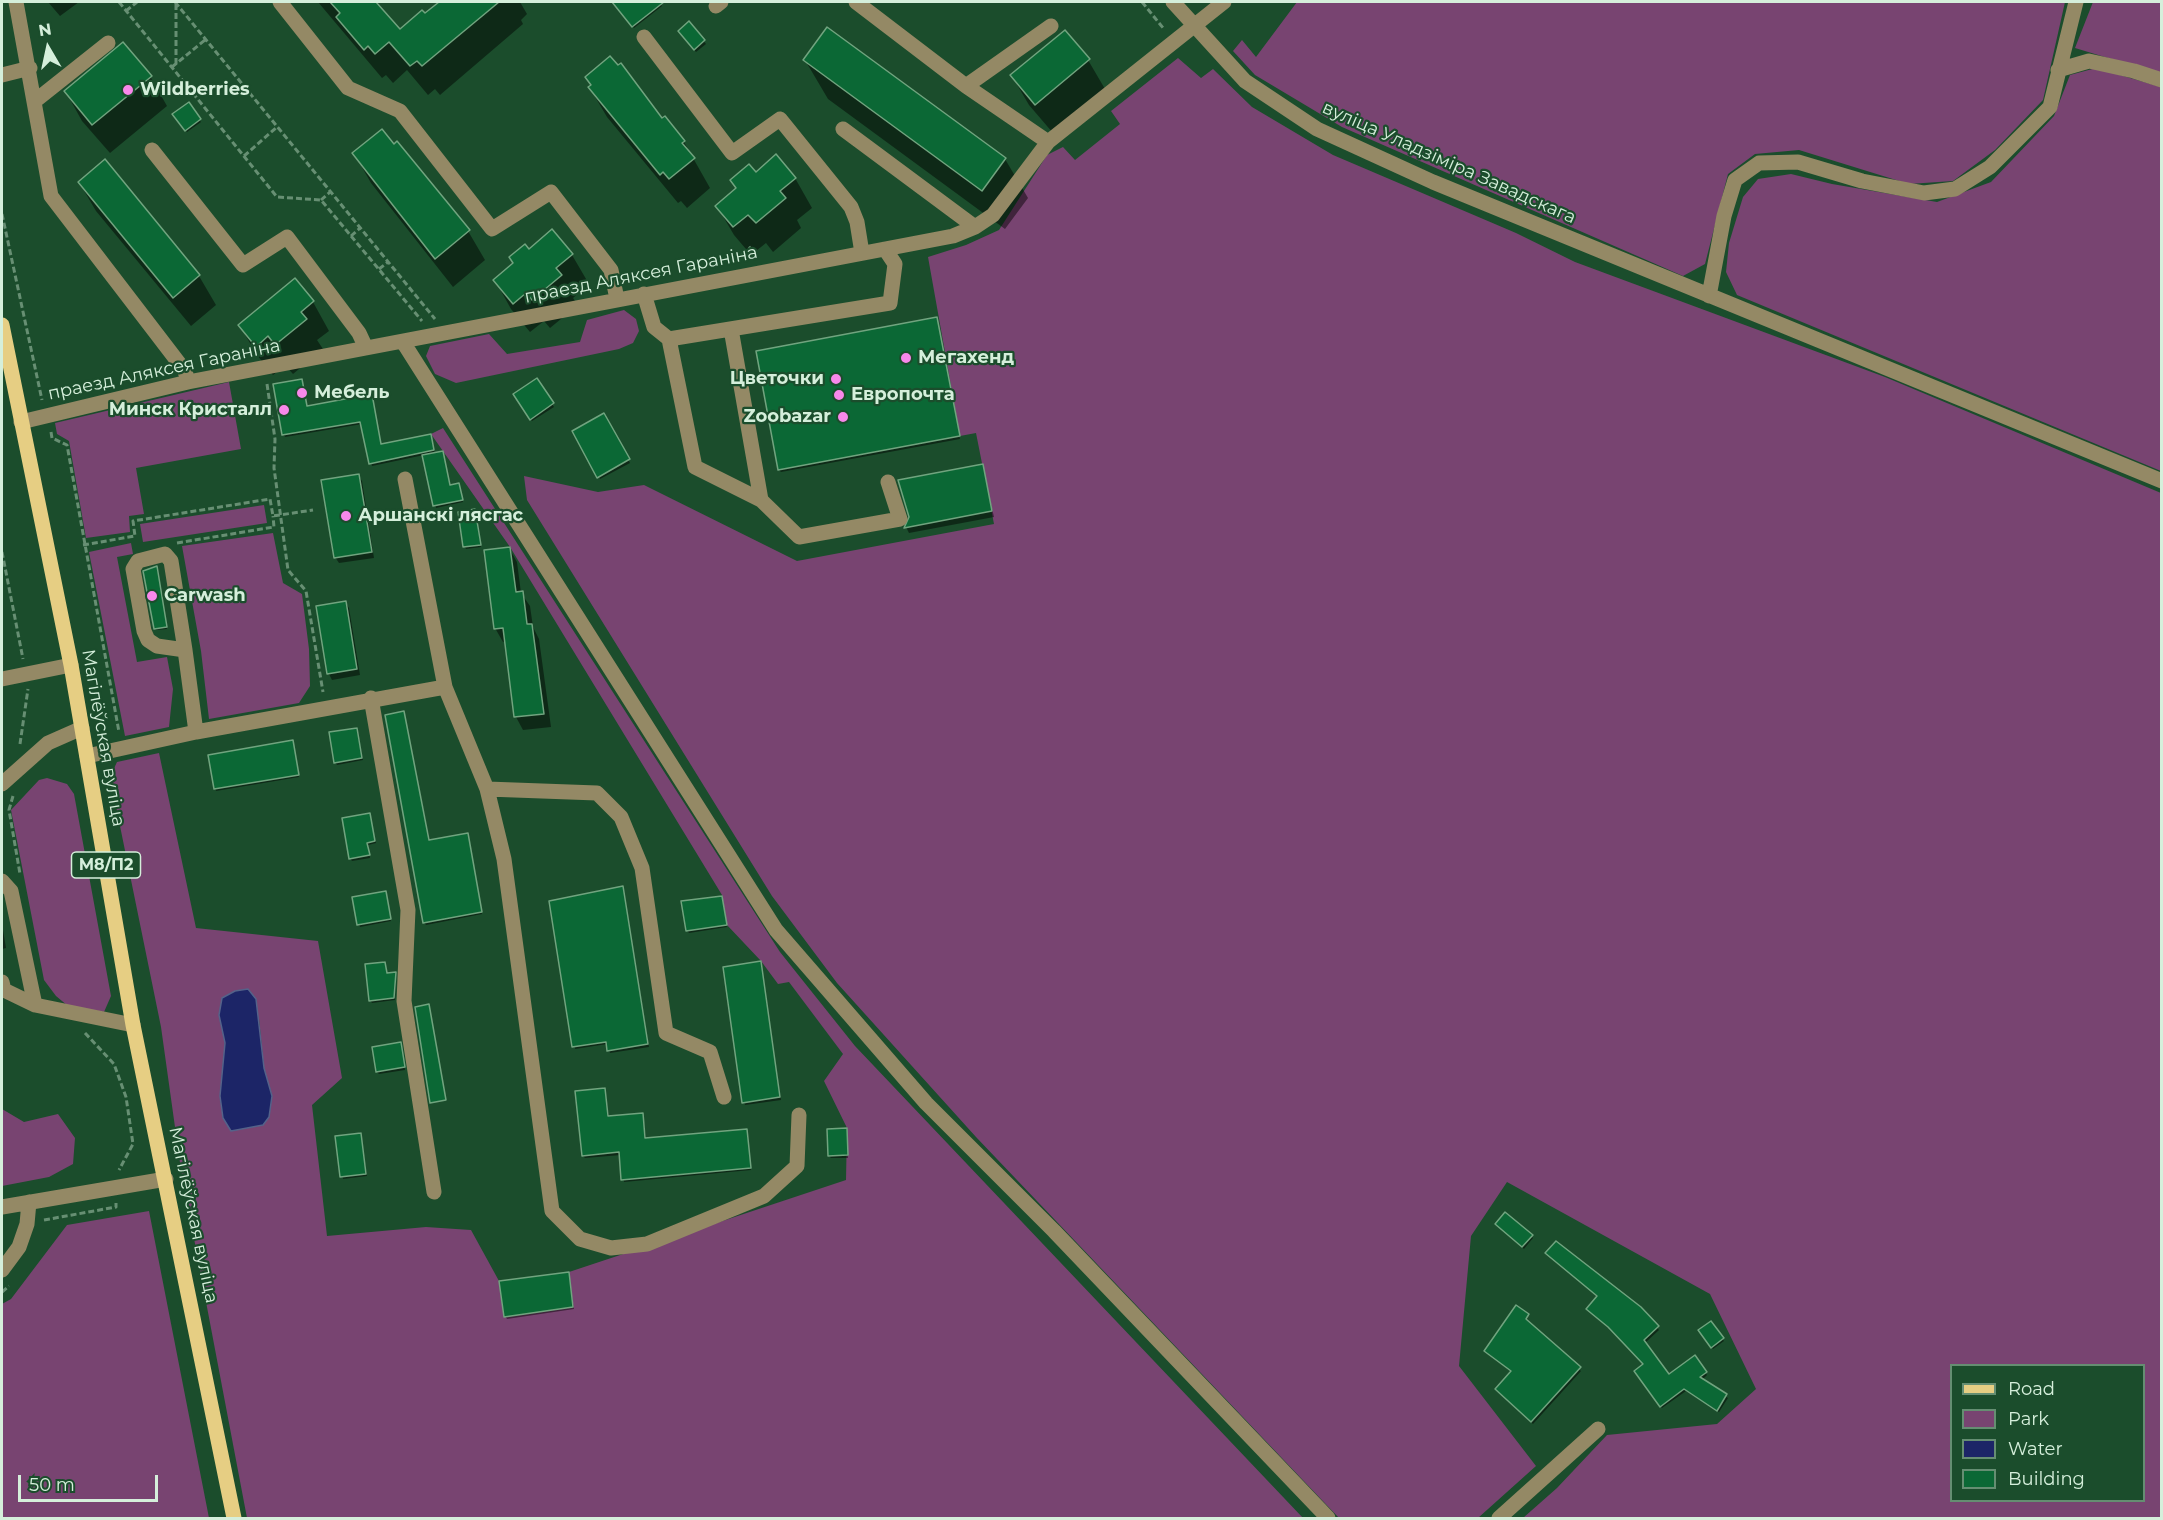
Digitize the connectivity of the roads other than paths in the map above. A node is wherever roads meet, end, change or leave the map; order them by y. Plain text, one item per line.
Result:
1 (16, 2) edge
2 (280, 2) edge
3 (856, 2) edge
4 (1173, 2) edge
5 (1224, 2) edge
6 (2076, 2) edge
7 (1051, 26) dead end
8 (1193, 27) junction
9 (644, 37) dead end
10 (108, 43) dead end
11 (30, 68) junction
12 (2058, 70) junction
13 (2, 75) edge
14 (2162, 80) edge
15 (966, 86) junction
16 (35, 101) junction
17 (843, 129) dead end
18 (1048, 142) junction
19 (152, 150) dead end
20 (975, 227) junction
21 (885, 249) junction
22 (862, 253) junction
23 (644, 294) junction
24 (1709, 296) junction
25 (617, 299) junction
26 (2, 325) edge
27 (731, 329) junction
28 (669, 339) junction
29 (403, 342) junction
30 (366, 348) junction
31 (188, 382) junction
32 (21, 422) junction
33 (405, 479) dead end
34 (888, 482) dead end
35 (2162, 482) edge
36 (761, 500) junction
37 (185, 650) junction
38 (71, 665) junction
39 (2, 679) edge
40 (445, 687) junction
41 (371, 698) junction
42 (82, 728) junction
43 (196, 732) junction
44 (87, 756) junction
45 (2, 784) edge
46 (487, 789) junction
47 (2, 881) edge
48 (2, 989) edge
49 (35, 1005) junction
50 (133, 1025) junction
51 (724, 1097) dead end
52 (800, 1115) dead end
53 (166, 1179) junction
54 (434, 1192) dead end
55 (29, 1202) junction
56 (2, 1207) edge
57 (2, 1270) edge
58 (1598, 1429) dead end
59 (234, 1518) edge
60 (1328, 1518) edge
61 (1499, 1518) edge

1 - 11 street
2 - 25 street
3 - 15 street
4 - 8 street, вуліца Уладзіміра Завадскага
5 - 8 street, праезд Аляксея Гараніна
6 - 12 street
7 - 15 street
8 - 18 street, праезд Аляксея Гараніна
8 - 24 street, вуліца Уладзіміра Завадскага
9 - 22 street
10 - 16 street
11 - 13 street
11 - 16 street
12 - 14 street
12 - 24 street
15 - 18 street
16 - 31 street
17 - 20 street
18 - 20 street, праезд Аляксея Гараніна
19 - 30 street
20 - 21 street, праезд Аляксея Гараніна
21 - 22 street, праезд Аляксея Гараніна
21 - 27 street
22 - 23 street, праезд Аляксея Гараніна
23 - 25 street, праезд Аляксея Гараніна
23 - 28 street
24 - 35 street, вуліца Уладзіміра Завадскага
25 - 29 street, праезд Аляксея Гараніна
26 - 32 main road, Магілёўская вуліца / М8/П2
27 - 28 street
27 - 36 street
28 - 36 street
29 - 30 street, праезд Аляксея Гараніна
29 - 60 street
30 - 31 street, праезд Аляксея Гараніна
31 - 32 street, праезд Аляксея Гараніна
32 - 38 main road, Магілёўская вуліца / М8/П2
33 - 40 street
34 - 36 street
37 - 37 street
37 - 43 street
38 - 39 street
38 - 42 main road, Магілёўская вуліца / М8/П2
40 - 41 street
40 - 46 street
41 - 43 street
41 - 54 street
42 - 44 main road, Магілёўская вуліца / М8/П2
42 - 45 street
43 - 44 street
44 - 50 main road, Магілёўская вуліца / М8/П2
46 - 51 street
46 - 52 street
47 - 49 street
48 - 49 street
49 - 50 street
50 - 53 main road, Магілёўская вуліца / М8/П2
53 - 55 street
53 - 59 main road, Магілёўская вуліца / М8/П2
55 - 56 street
55 - 57 street
58 - 61 street

